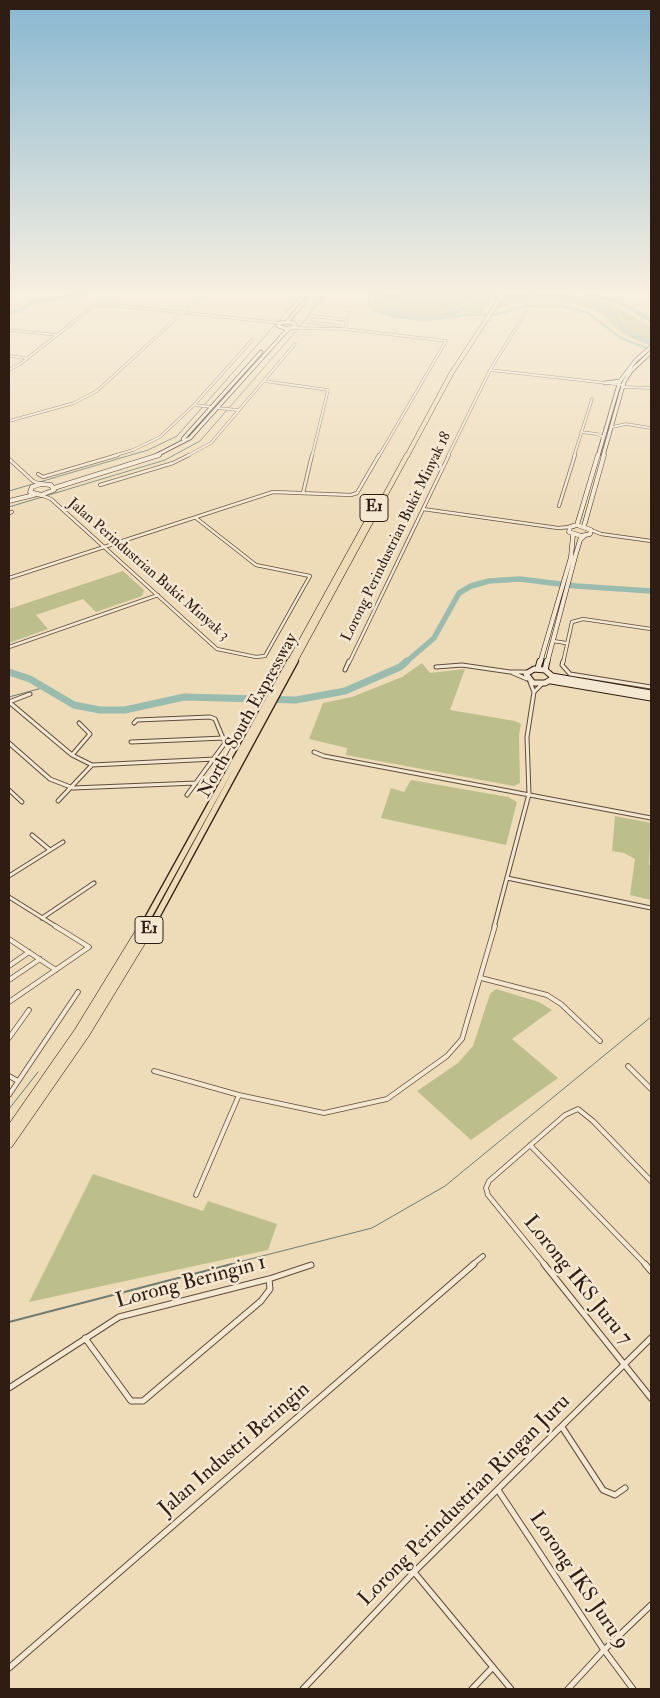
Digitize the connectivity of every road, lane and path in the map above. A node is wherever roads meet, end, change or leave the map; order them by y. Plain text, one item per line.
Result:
1 (115, 373) edge
2 (224, 373) edge
3 (242, 373) edge
4 (249, 373) edge
5 (271, 373) edge
6 (427, 373) edge
7 (449, 373) edge
8 (491, 373) edge
9 (520, 373) edge
10 (626, 373) edge
11 (630, 373) edge
12 (488, 374) joint
13 (264, 381) junction
14 (619, 382) junction
15 (605, 383) junction
16 (624, 385) junction
17 (633, 386) junction
18 (651, 388) edge
19 (617, 390) junction
20 (592, 399) dead end
21 (196, 405) junction
22 (211, 407) junction
23 (219, 408) junction
24 (237, 410) junction
25 (617, 420) junction
26 (9, 421) edge
27 (626, 424) junction
28 (612, 427) junction
29 (651, 428) edge
30 (581, 432) junction
31 (604, 432) junction
32 (596, 434) junction
33 (603, 437) junction
34 (9, 460) edge
35 (38, 474) dead end
36 (32, 485) junction
37 (100, 485) dead end
38 (53, 487) junction
39 (303, 493) junction
40 (50, 494) junction
41 (34, 495) junction
42 (43, 496) junction
43 (9, 499) edge
44 (51, 500) junction
45 (559, 506) dead end
46 (423, 509) junction
47 (195, 518) junction
48 (577, 525) junction
49 (584, 526) junction
50 (570, 527) junction
51 (558, 528) junction
52 (591, 530) junction
53 (571, 533) junction
54 (601, 534) junction
55 (586, 536) junction
56 (651, 541) edge
57 (104, 548) junction
58 (9, 578) edge
59 (158, 595) junction
60 (279, 619) dead end
61 (285, 620) junction
62 (651, 629) edge
63 (552, 641) junction
64 (566, 643) junction
65 (9, 647) edge
66 (436, 667) dead end
67 (538, 668) junction
68 (345, 670) dead end
69 (545, 670) junction
70 (510, 672) junction
71 (527, 672) junction
72 (552, 678) junction
73 (529, 680) junction
74 (542, 684) junction
75 (651, 687) edge
76 (534, 692) junction
77 (30, 694) dead end
78 (651, 694) edge
79 (651, 698) edge
80 (9, 702) edge
81 (269, 705) junction
82 (80, 723) dead end
83 (134, 723) dead end
84 (224, 738) junction
85 (131, 742) dead end
86 (9, 744) edge
87 (314, 752) dead end
88 (72, 754) junction
89 (215, 759) junction
90 (92, 765) junction
91 (196, 782) junction
92 (70, 788) junction
93 (9, 790) edge
94 (529, 794) junction
95 (187, 795) dead end
96 (58, 801) dead end
97 (22, 802) dead end
98 (651, 818) edge
99 (32, 836) dead end
100 (63, 842) dead end
101 (50, 850) junction
102 (9, 876) edge
103 (507, 878) junction
104 (94, 883) dead end
105 (9, 897) edge
106 (651, 908) edge
107 (42, 918) junction
108 (9, 939) edge
109 (29, 952) junction
110 (40, 959) junction
111 (9, 966) edge
112 (56, 970) junction
113 (481, 978) junction
114 (9, 980) edge
115 (78, 992) dead end
116 (9, 1002) edge
117 (29, 1010) dead end
118 (9, 1038) edge
119 (600, 1041) dead end
120 (628, 1066) dead end
121 (154, 1071) dead end
122 (9, 1076) edge
123 (18, 1080) junction
124 (651, 1089) edge
125 (9, 1095) edge
126 (239, 1095) junction
127 (9, 1131) edge
128 (9, 1144) edge
129 (530, 1145) junction
130 (651, 1181) edge
131 (196, 1195) dead end
132 (483, 1256) dead end
133 (311, 1265) dead end
134 (651, 1271) edge
135 (269, 1279) junction
136 (85, 1338) junction
137 (651, 1338) edge
138 (623, 1365) junction
139 (9, 1388) edge
140 (651, 1398) edge
141 (562, 1427) junction
142 (625, 1488) dead end
143 (498, 1490) junction
144 (414, 1572) junction
145 (651, 1605) edge
146 (604, 1650) junction
147 (493, 1667) junction
148 (9, 1668) edge
149 (303, 1689) edge
150 (472, 1689) edge
151 (511, 1689) edge
152 (568, 1689) edge
153 (632, 1689) edge

1 - 26 street
2 - 21 street
3 - 22 street
4 - 23 street
5 - 13 street
6 - 39 street
7 - 81 highway, North–South Expressway / E1
8 - 12 street
9 - 15 street
10 - 14 street
11 - 16 street
12 - 46 street, Lorong Perindustrian Bukit Minyak 18
13 - 24 street
13 - 39 street
14 - 15 street
14 - 16 street
14 - 19 street
15 - 19 street
16 - 17 street
16 - 17 street
16 - 25 street
17 - 18 street
19 - 31 street
20 - 30 street
21 - 22 street
21 - 35 street
22 - 38 street
23 - 24 street
23 - 38 street
24 - 37 street
25 - 27 street
25 - 28 street
27 - 28 street
27 - 29 street
28 - 49 street
30 - 32 street
30 - 45 street
31 - 32 street
31 - 33 street
32 - 33 street
33 - 48 street
34 - 36 street
36 - 38 street
36 - 41 street
36 - 43 street
38 - 40 street
39 - 47 street
40 - 42 street
40 - 44 street
41 - 42 street
41 - 43 street
42 - 44 street, Jalan Perindustrian Bukit Minyak 3
44 - 57 street, Jalan Perindustrian Bukit Minyak 3
46 - 51 street
46 - 68 street, Lorong Perindustrian Bukit Minyak 18
47 - 57 street
47 - 61 street
48 - 49 street
48 - 50 street
49 - 52 street
50 - 51 street
50 - 53 street
51 - 53 street
52 - 54 street
52 - 55 street
53 - 55 street
53 - 67 street
54 - 55 street
54 - 56 street
55 - 63 street
57 - 58 street
57 - 59 street, Jalan Perindustrian Bukit Minyak 3
59 - 61 street, Jalan Perindustrian Bukit Minyak 3
59 - 65 street
60 - 61 street
62 - 64 street
63 - 64 street
63 - 69 street
64 - 75 street
66 - 70 street
67 - 69 street
67 - 71 street
69 - 72 street
70 - 71 street
70 - 73 street
71 - 73 street
72 - 74 street
72 - 78 street
72 - 79 street
73 - 74 street
73 - 76 street
74 - 76 street
76 - 94 street
77 - 80 street
80 - 88 street
81 - 127 highway, North–South Expressway / E1
81 - 128 highway, North–South Expressway / E1
82 - 88 street
83 - 84 street
84 - 85 street
84 - 89 street
86 - 92 street
87 - 94 street
88 - 90 street
89 - 90 street
89 - 91 street
90 - 92 street
91 - 92 street
91 - 95 street
92 - 96 street
93 - 97 street
94 - 98 street
94 - 103 street
99 - 101 street
100 - 101 street
101 - 102 street
103 - 106 street
103 - 113 street
104 - 107 street
105 - 107 street
107 - 112 street
108 - 109 street
109 - 110 street
109 - 111 street
110 - 112 street
110 - 114 street
112 - 116 street
113 - 119 street
113 - 126 street
115 - 123 street
117 - 118 street
120 - 124 street
121 - 126 street
122 - 123 street
123 - 125 street
126 - 131 street
129 - 130 street
129 - 134 street
129 - 138 street, Lorong IKS Juru 7
132 - 148 street, Jalan Industri Beringin
133 - 135 street, Lorong Beringin 1
135 - 136 street, Lorong Beringin 1
135 - 136 street
136 - 139 street, Lorong Beringin 1
137 - 138 street, Lorong Perindustrian Ringan Juru
138 - 140 street, Lorong IKS Juru 7
138 - 141 street, Lorong Perindustrian Ringan Juru
141 - 142 street
141 - 143 street, Lorong Perindustrian Ringan Juru
143 - 144 street, Lorong Perindustrian Ringan Juru
143 - 146 street, Lorong IKS Juru 9
144 - 147 street
144 - 149 street, Lorong Perindustrian Ringan Juru
145 - 146 street
146 - 152 street
146 - 153 street, Lorong IKS Juru 9
147 - 150 street
147 - 151 street

